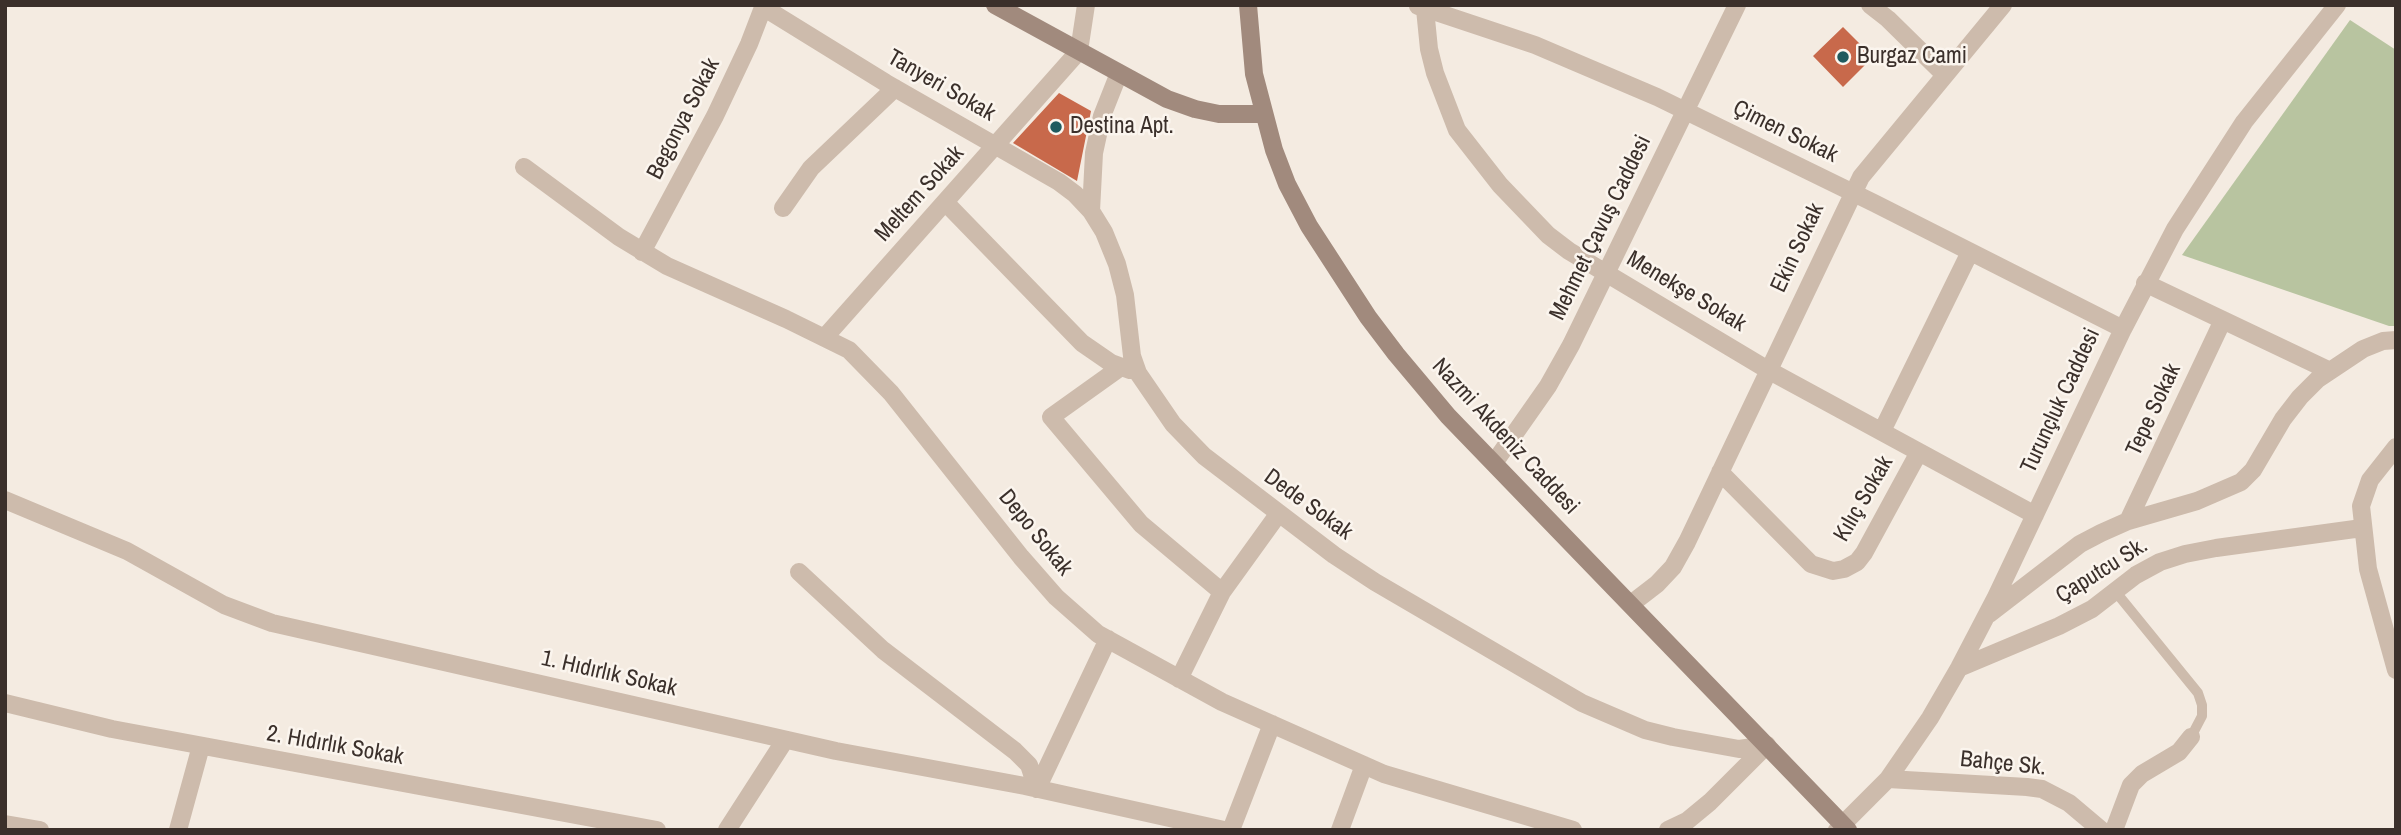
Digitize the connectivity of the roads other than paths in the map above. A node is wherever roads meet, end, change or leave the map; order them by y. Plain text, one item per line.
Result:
1 (995, 5) edge
2 (1086, 5) edge
3 (1248, 5) edge
4 (1737, 5) edge
5 (1870, 5) edge
6 (2003, 5) edge
7 (2337, 5) edge
8 (764, 6) edge
9 (1420, 7) edge
10 (1079, 51) junction
11 (1119, 73) junction
12 (1945, 75) junction
13 (895, 88) junction
14 (1685, 111) junction
15 (1263, 114) junction
16 (995, 146) junction
17 (524, 167) dead end
18 (1852, 192) junction
19 (945, 202) junction
20 (783, 208) dead end
21 (1091, 211) junction
22 (642, 251) junction
23 (1970, 252) junction
24 (1606, 273) junction
25 (2145, 283) junction
26 (2223, 320) junction
27 (2123, 329) junction
28 (825, 337) junction
29 (2396, 340) edge
30 (1129, 370) junction
31 (1768, 370) junction
32 (2330, 371) junction
33 (1882, 432) junction
34 (2396, 447) edge
35 (1919, 452) junction
36 (1494, 463) junction
37 (1720, 472) junction
38 (5, 500) edge
39 (1279, 513) junction
40 (2035, 515) junction
41 (2128, 521) junction
42 (2362, 528) junction
43 (799, 572) dead end
44 (2115, 591) junction
45 (1222, 592) junction
46 (1631, 604) junction
47 (1987, 616) junction
48 (1108, 639) junction
49 (1959, 668) junction
50 (2396, 669) edge
51 (1179, 679) junction
52 (5, 703) edge
53 (1272, 724) junction
54 (2191, 737) joint
55 (785, 740) junction
56 (1767, 745) junction
57 (201, 746) junction
58 (1364, 765) junction
59 (1888, 779) junction
60 (1037, 789) junction
61 (5, 824) edge
62 (1843, 828) edge
63 (40, 830) edge
64 (178, 830) edge
65 (657, 830) edge
66 (727, 830) edge
67 (1224, 830) edge
68 (1231, 830) edge
69 (1340, 830) edge
70 (1573, 830) edge
71 (1668, 830) edge
72 (2101, 830) edge
73 (2114, 830) edge

1 - 10 street
2 - 10 street
3 - 15 street, Nazmi Akdeniz Caddesi
4 - 14 street, Mehmet Çavuş Caddesi
5 - 12 street
6 - 12 street, Ekin Sokak
7 - 25 street, Turunçluk Caddesi
8 - 13 street, Tanyeri Sokak
8 - 22 street, Begonya Sokak
9 - 14 street, Çimen Sokak
9 - 24 street, Menekşe Sokak
10 - 11 street
10 - 16 street, Meltem Sokak
11 - 15 street
11 - 21 street
12 - 18 street, Ekin Sokak
13 - 16 street, Tanyeri Sokak
13 - 20 street
14 - 18 street, Çimen Sokak
14 - 24 street, Mehmet Çavuş Caddesi
15 - 36 street, Nazmi Akdeniz Caddesi
16 - 19 street, Meltem Sokak
16 - 21 street, Tanyeri Sokak
17 - 22 street, Depo Sokak
18 - 23 street, Çimen Sokak
18 - 31 street, Ekin Sokak
19 - 28 street, Meltem Sokak
19 - 30 street
21 - 30 street, Dede Sokak
22 - 28 street, Depo Sokak
23 - 27 street, Çimen Sokak
23 - 33 street
24 - 31 street, Menekşe Sokak
24 - 36 street, Mehmet Çavuş Caddesi
25 - 26 street
25 - 27 street, Turunçluk Caddesi
26 - 32 street
26 - 41 street, Tepe Sokak
27 - 40 street, Turunçluk Caddesi
28 - 48 street, Depo Sokak
29 - 32 street
30 - 39 street, Dede Sokak
30 - 45 street
31 - 33 street, Menekşe Sokak
31 - 37 street, Ekin Sokak
32 - 41 street
33 - 35 street, Menekşe Sokak
34 - 42 street
35 - 37 street, Kılıç Sokak
35 - 40 street, Menekşe Sokak
36 - 46 street, Nazmi Akdeniz Caddesi
37 - 46 street, Ekin Sokak
38 - 55 street, 1. Hıdırlık Sokak
39 - 45 street
39 - 56 street, Dede Sokak
40 - 47 street, Turunçluk Caddesi
41 - 47 street
42 - 44 street, Çaputcu Sk.
42 - 50 street
43 - 60 street
44 - 49 street, Çaputcu Sk.
44 - 54 lane
45 - 51 street
46 - 56 street, Nazmi Akdeniz Caddesi
47 - 49 street, Turunçluk Caddesi
48 - 51 street, Depo Sokak
48 - 60 street
49 - 59 street, Turunçluk Caddesi
51 - 53 street, Depo Sokak
52 - 57 street, 2. Hıdırlık Sokak
53 - 58 street, Depo Sokak
53 - 68 street
54 - 73 street
55 - 60 street, 1. Hıdırlık Sokak
55 - 66 street
56 - 62 street, Nazmi Akdeniz Caddesi
56 - 71 street
57 - 64 street
57 - 65 street, 2. Hıdırlık Sokak
58 - 69 street
58 - 70 street, Depo Sokak
59 - 62 street, Turunçluk Caddesi
59 - 72 street, Bahçe Sk.
60 - 67 street, 1. Hıdırlık Sokak
61 - 63 street

